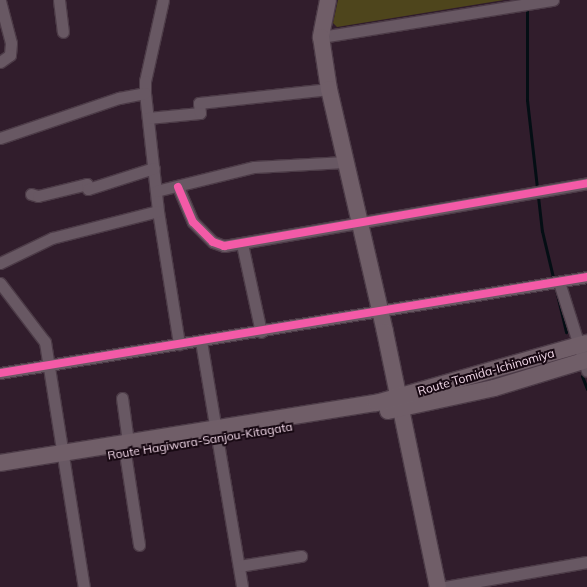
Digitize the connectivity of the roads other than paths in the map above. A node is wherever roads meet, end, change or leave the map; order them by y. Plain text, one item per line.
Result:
1 (0, 0) edge
2 (59, 0) edge
3 (163, 0) edge
4 (326, 0) edge
5 (553, 0) edge
6 (63, 32) dead end
7 (321, 37) junction
8 (0, 62) edge
9 (329, 89) junction
10 (145, 93) junction
11 (148, 118) junction
12 (0, 138) edge
13 (345, 162) junction
14 (154, 168) junction
15 (587, 183) edge
16 (178, 187) junction
17 (156, 192) junction
18 (31, 194) dead end
19 (158, 211) junction
20 (359, 224) junction
21 (242, 244) junction
22 (0, 263) edge
23 (587, 277) edge
24 (0, 283) edge
25 (555, 283) junction
26 (379, 311) junction
27 (261, 332) junction
28 (201, 341) junction
29 (179, 344) junction
30 (584, 356) edge
31 (49, 365) junction
32 (0, 373) edge
33 (122, 398) dead end
34 (398, 403) junction
35 (216, 432) junction
36 (127, 447) junction
37 (62, 458) junction
38 (0, 463) edge
39 (0, 474) edge
40 (139, 545) dead end
41 (301, 556) dead end
42 (587, 562) edge
43 (239, 566) junction
44 (84, 587) edge
45 (242, 587) edge
46 (438, 587) edge
47 (446, 587) edge

1 - 8 street
2 - 6 street
3 - 10 street
4 - 7 main road
5 - 7 street
7 - 9 main road
9 - 11 street
9 - 13 main road
10 - 11 street
10 - 12 street
11 - 14 street
13 - 16 street
13 - 20 main road
14 - 17 street
14 - 18 street
15 - 20 street
16 - 17 street
16 - 21 street
17 - 19 street
19 - 22 street
19 - 29 street
20 - 21 street
20 - 26 main road
21 - 27 street
23 - 25 street
24 - 31 street
25 - 26 street
25 - 30 street
26 - 27 street
26 - 34 main road
27 - 28 street
28 - 29 street
28 - 35 street
29 - 31 street
30 - 34 main road, Route Tomida-Ichinomiya
31 - 32 street
31 - 37 street
33 - 36 street
34 - 35 main road, Route Hagiwara-Sanjou-Kitagata
34 - 46 main road
35 - 36 main road, Route Hagiwara-Sanjou-Kitagata
35 - 43 street
36 - 37 main road, Route Hagiwara-Sanjou-Kitagata
36 - 40 street
37 - 38 main road, Route Hagiwara-Sanjou-Kitagata
37 - 39 main road, Route Hagiwara-Sanjou-Kitagata
37 - 44 street
41 - 43 street
42 - 47 street
43 - 45 street

